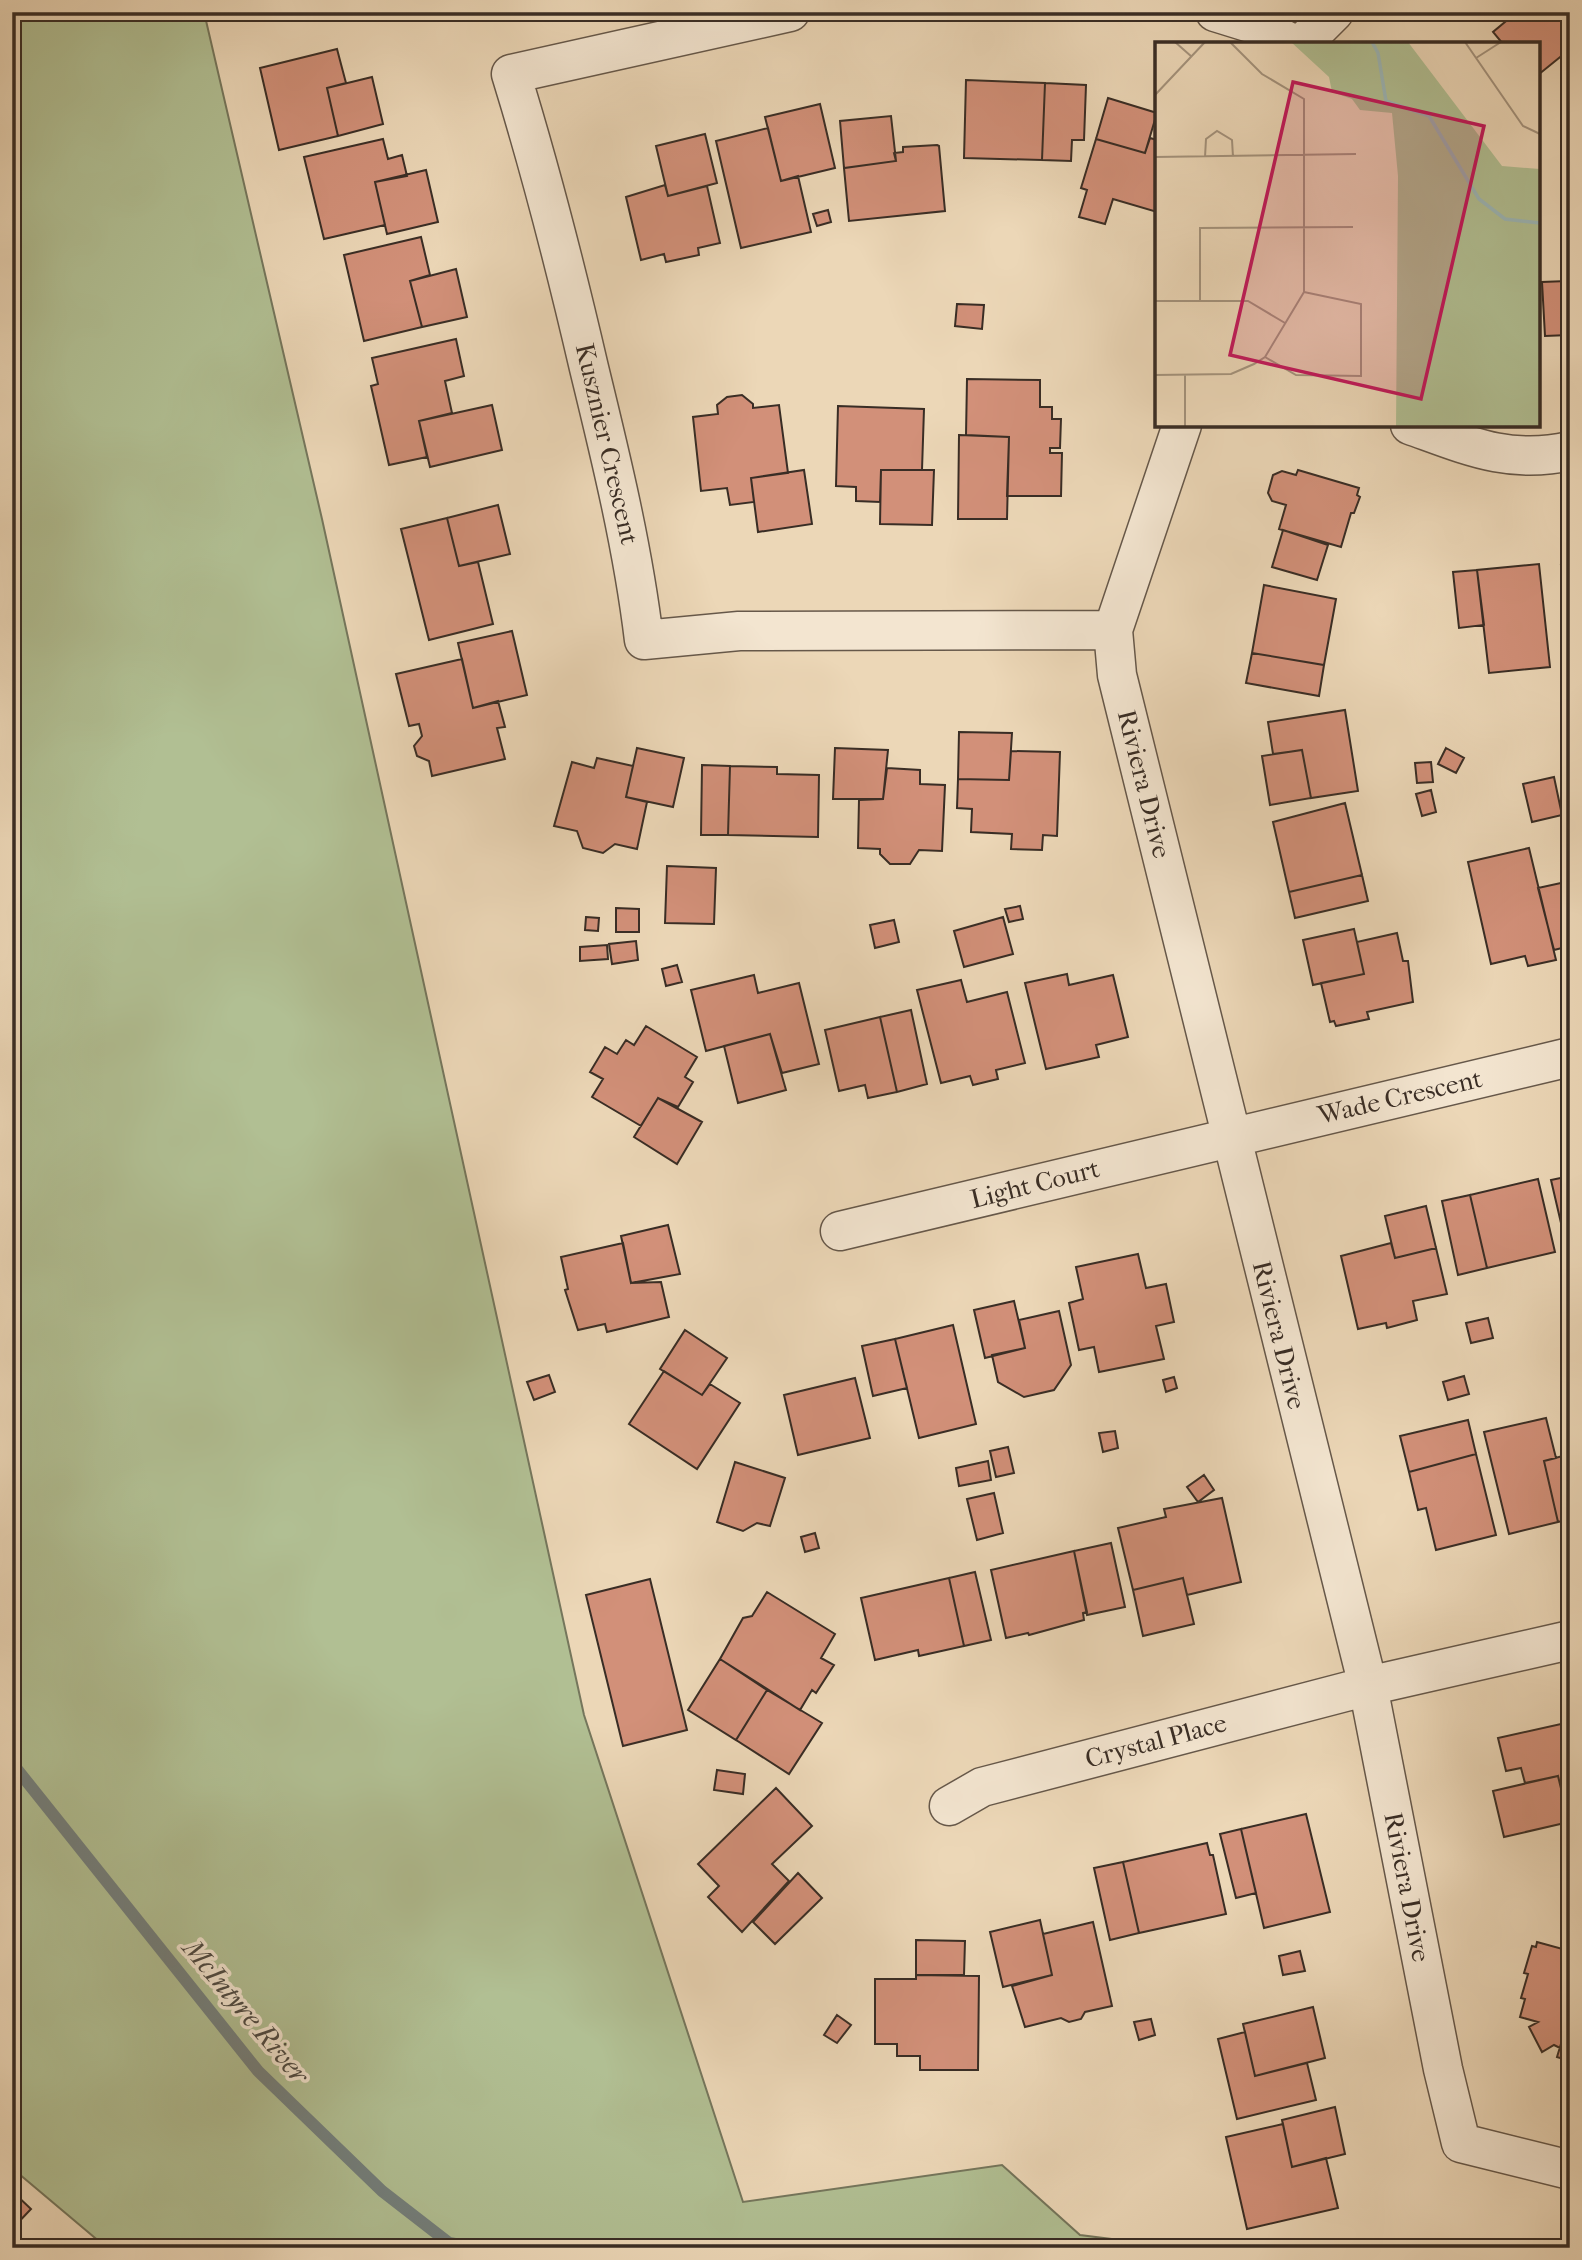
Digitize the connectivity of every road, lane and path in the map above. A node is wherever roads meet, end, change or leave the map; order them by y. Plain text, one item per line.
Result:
1 (790, 12) edge
2 (1215, 12) edge
3 (1334, 12) edge
4 (1289, 42) edge
5 (1304, 42) edge
6 (1181, 427) edge
7 (1416, 427) edge
8 (1570, 451) edge
9 (1113, 630) junction
10 (1570, 1057) edge
11 (1229, 1137) junction
12 (840, 1231) dead end
13 (1570, 1640) edge
14 (1368, 1686) junction
15 (949, 1806) dead end
16 (1570, 2170) edge

1 - 9 street, Kusznier Crescent
2 - 4 street
3 - 5 street
6 - 9 street, Riviera Drive
7 - 8 street
9 - 11 street, Riviera Drive
10 - 11 street, Wade Crescent
11 - 12 street, Light Court
11 - 14 street, Riviera Drive
13 - 14 street, Crystal Place
14 - 15 street, Crystal Place
14 - 16 street, Riviera Drive

